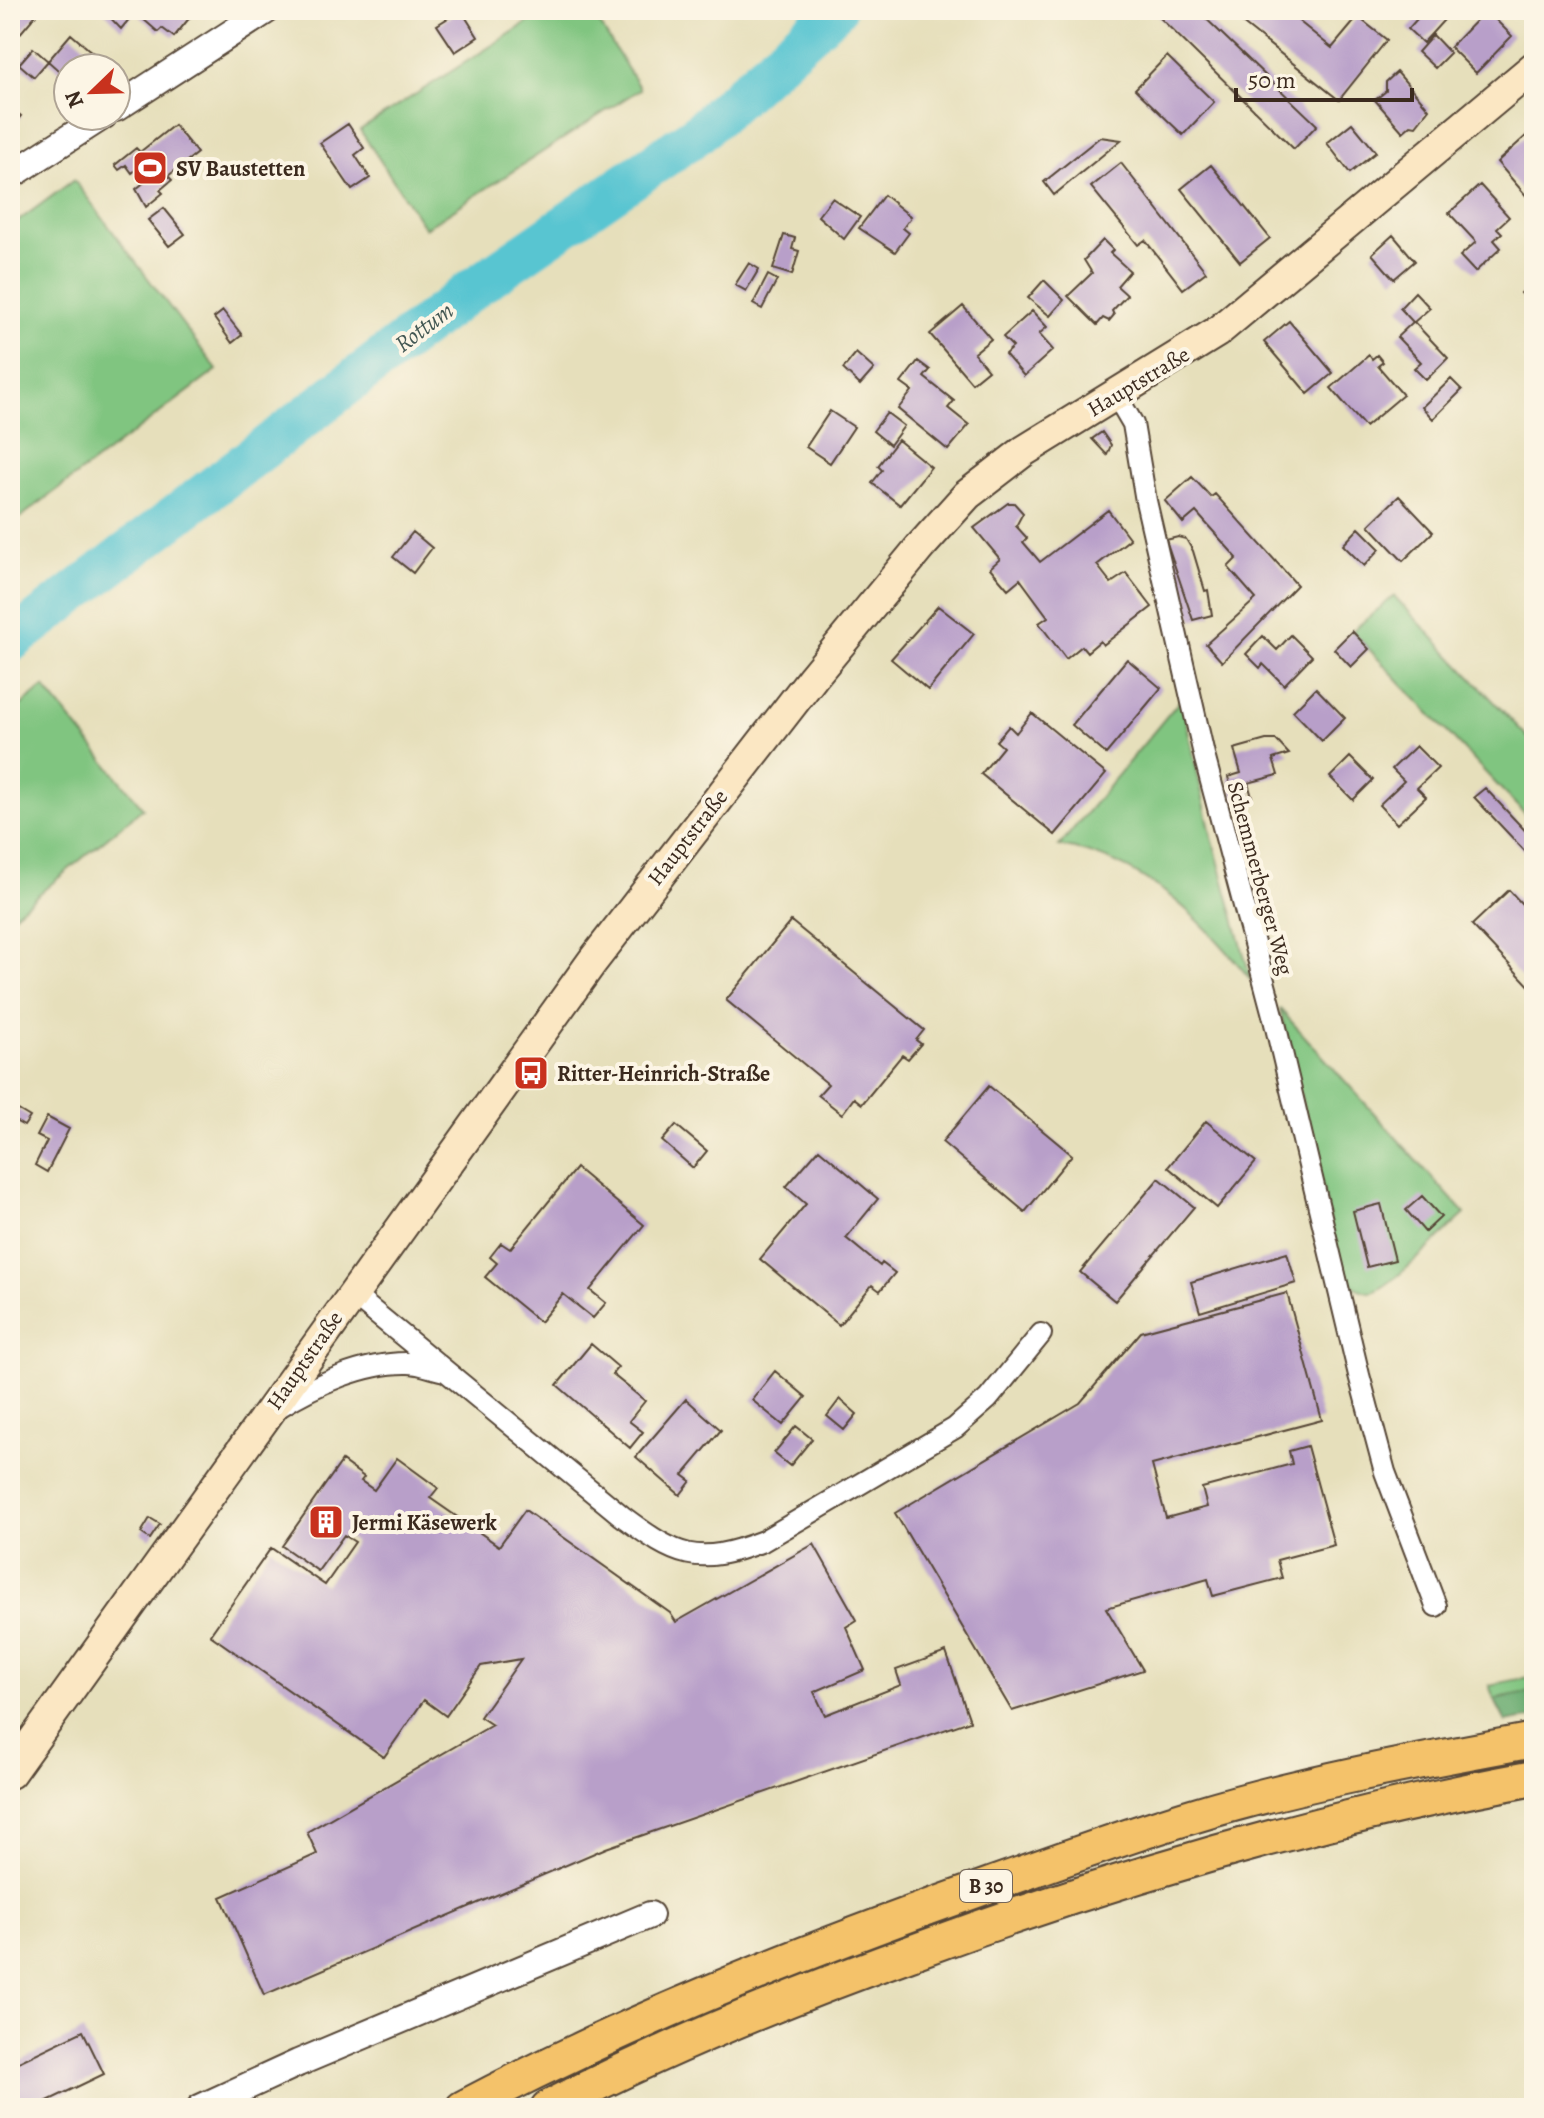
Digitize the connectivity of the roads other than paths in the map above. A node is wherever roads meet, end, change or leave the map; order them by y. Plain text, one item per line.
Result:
1 (267, 10) edge
2 (1534, 67) edge
3 (132, 98) edge
4 (78, 132) edge
5 (10, 176) edge
6 (1116, 395) junction
7 (351, 1293) junction
8 (1041, 1334) dead end
9 (449, 1372) junction
10 (262, 1418) junction
11 (1436, 1606) dead end
12 (1534, 1740) edge
13 (10, 1773) edge
14 (1534, 1778) edge
15 (650, 1915) dead end
16 (200, 2108) edge
17 (463, 2108) edge
18 (548, 2108) edge

1 - 3 street
2 - 6 main road, Hauptstraße
4 - 5 street
6 - 7 main road, Hauptstraße
6 - 11 street, Schemmerberger Weg
7 - 9 street
7 - 10 main road, Hauptstraße
8 - 9 street
9 - 10 street
10 - 13 main road, Hauptstraße
12 - 17 highway, B 30
14 - 18 highway, B 30
15 - 16 street

